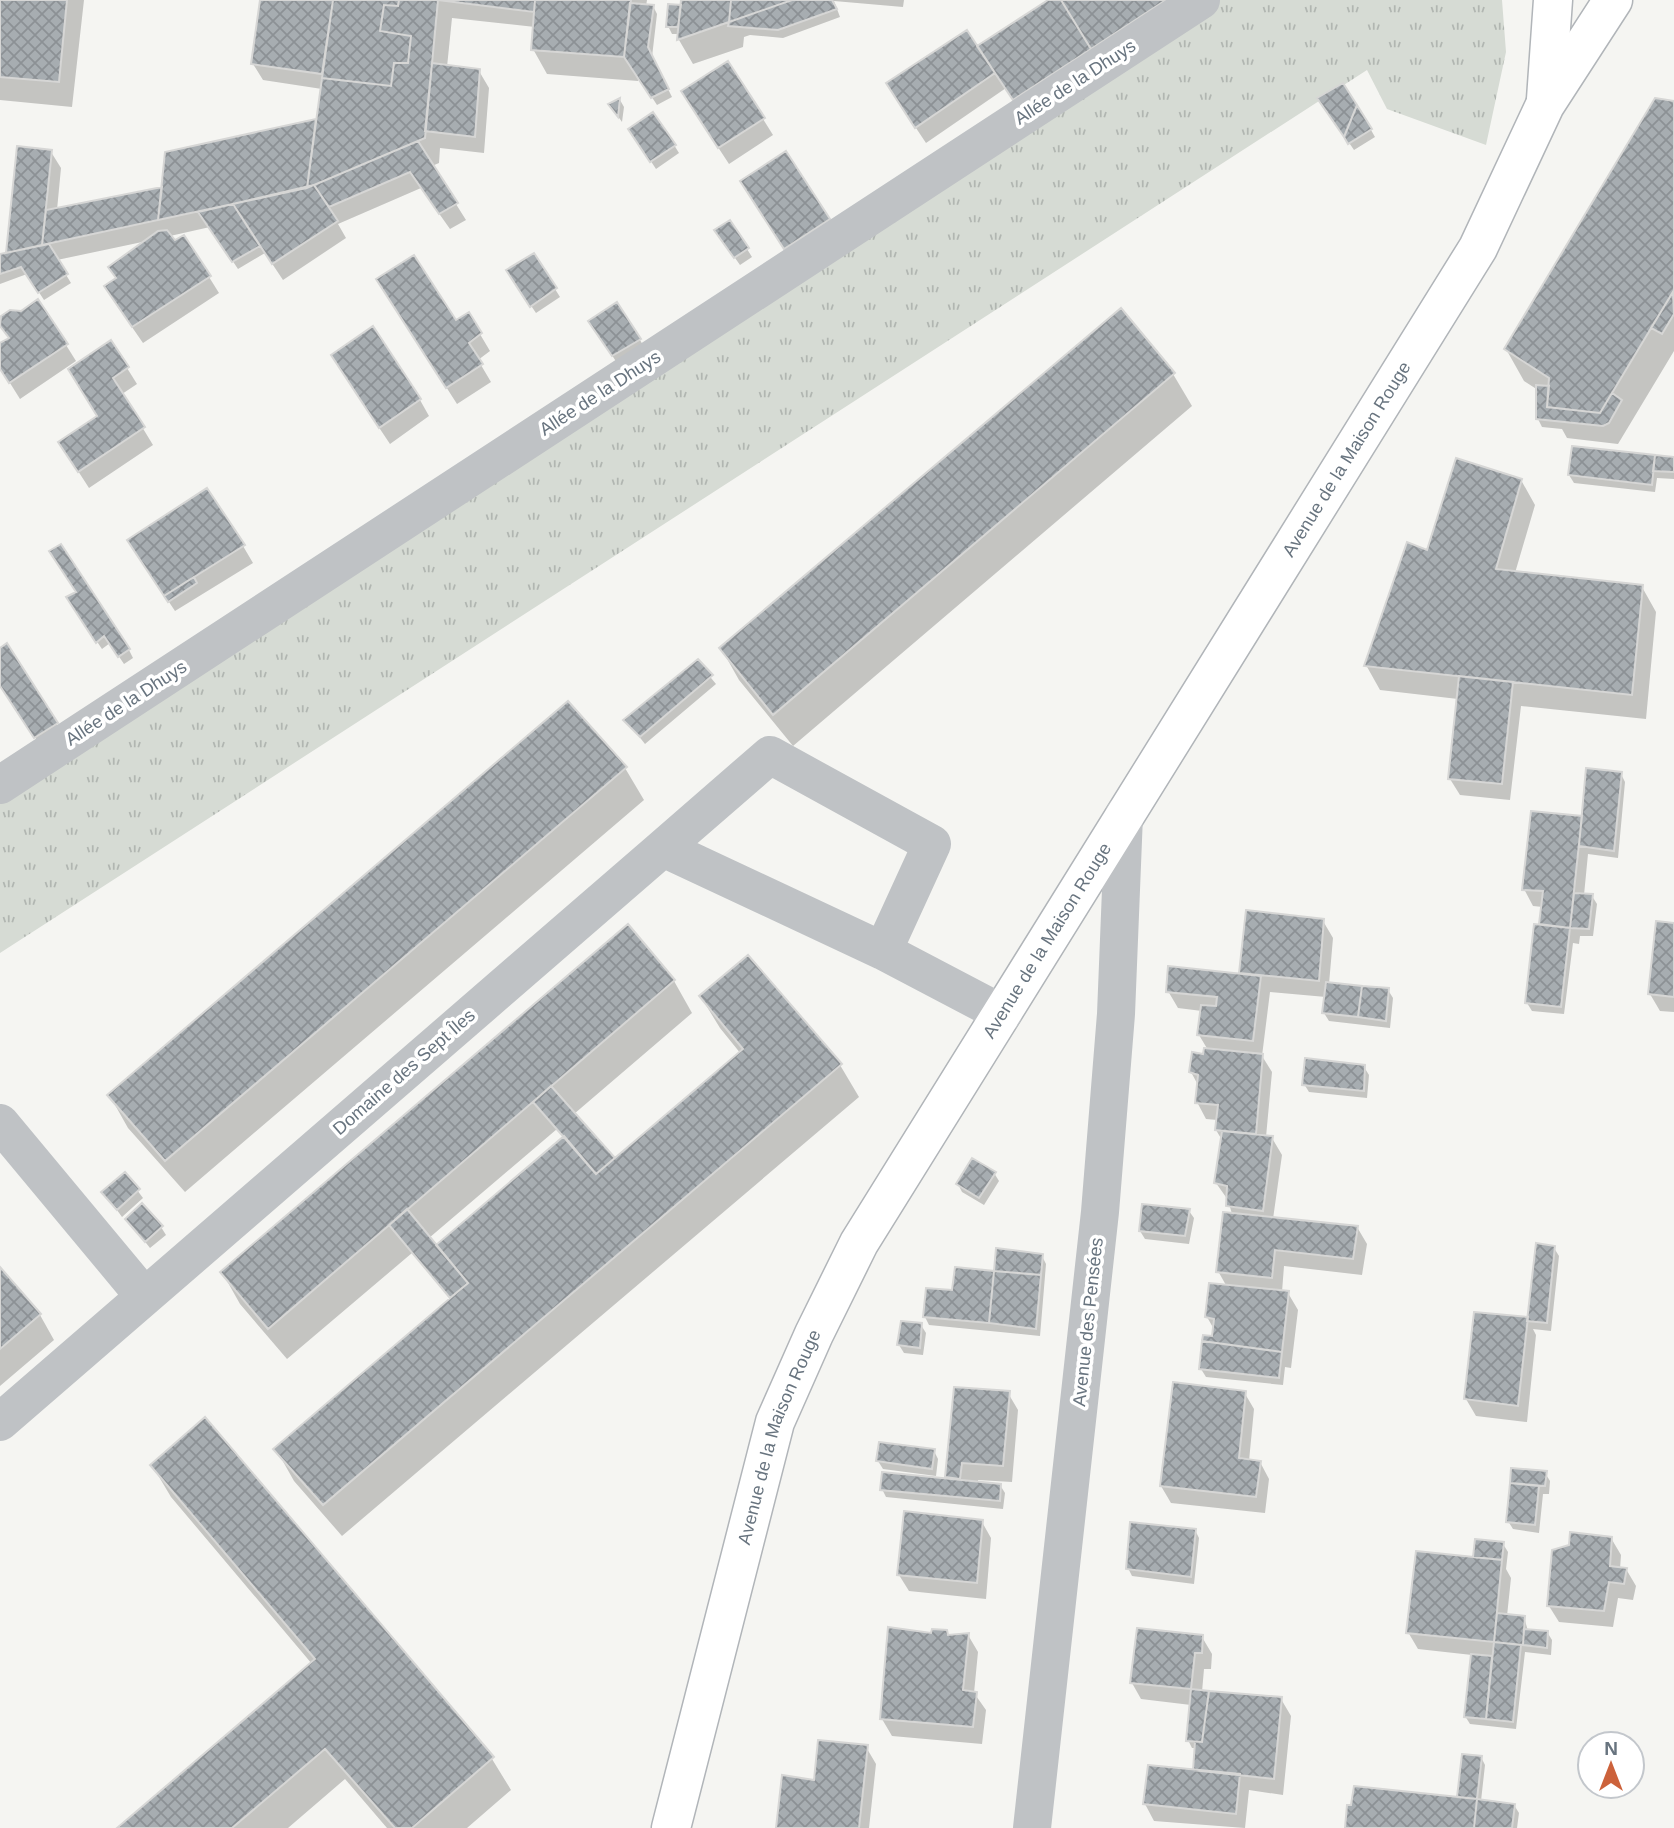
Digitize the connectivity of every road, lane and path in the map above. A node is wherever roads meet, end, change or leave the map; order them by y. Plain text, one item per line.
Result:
1 (1201, 0) edge
2 (1553, 0) edge
3 (1613, 0) edge
4 (1545, 105) junction
5 (0, 785) edge
6 (1124, 814) junction
7 (663, 848) junction
8 (883, 951) junction
9 (1003, 1014) junction
10 (0, 1123) edge
11 (144, 1296) junction
12 (0, 1422) edge
13 (671, 1828) edge
14 (1032, 1828) edge

1 - 5 street, Allée de la Dhuys
2 - 4 main road, Avenue de la Maison Rouge
3 - 4 main road, Avenue de la Maison Rouge
4 - 6 main road, Avenue de la Maison Rouge
6 - 9 main road, Avenue de la Maison Rouge
6 - 14 street, Avenue des Pensées
7 - 8 street
7 - 8 street, Domaine des Sept Îles
7 - 11 street, Domaine des Sept Îles
8 - 9 street
9 - 13 main road, Avenue de la Maison Rouge
10 - 11 street
11 - 12 street, Domaine des Sept Îles

